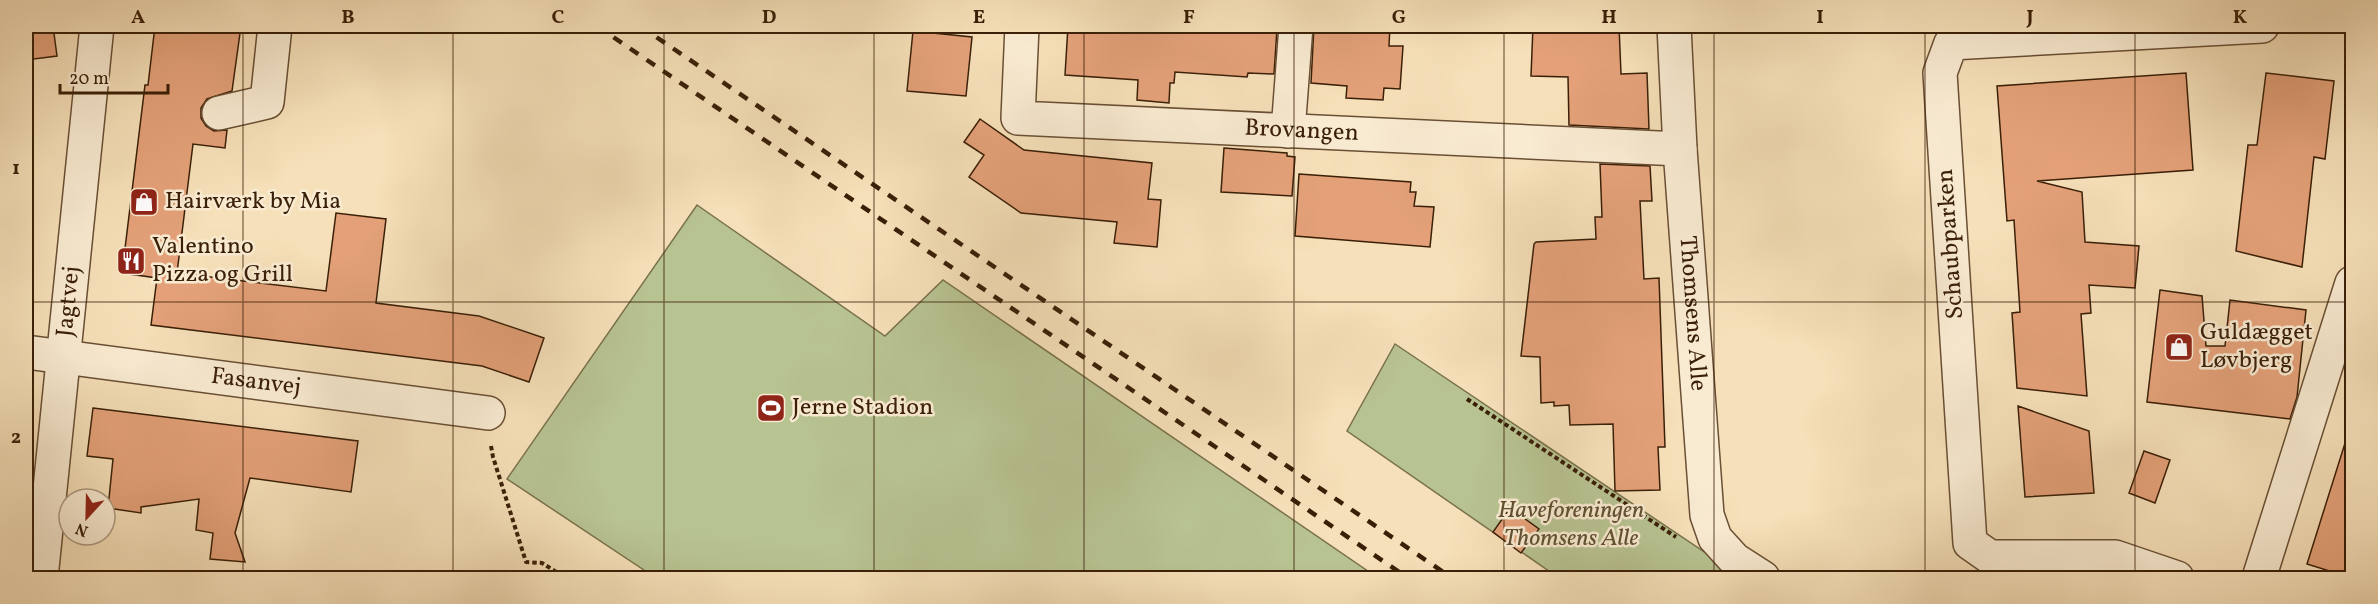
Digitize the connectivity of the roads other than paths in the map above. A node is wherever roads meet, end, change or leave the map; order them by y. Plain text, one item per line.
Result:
1 (97, 26) edge
2 (275, 26) edge
3 (1022, 26) edge
4 (1296, 26) edge
5 (1674, 26) edge
6 (2262, 26) edge
7 (2087, 30) edge
8 (219, 113) dead end
9 (1288, 131) junction
10 (1680, 149) junction
11 (2352, 283) edge
12 (26, 352) edge
13 (64, 356) junction
14 (488, 413) road end
15 (2163, 576) edge
16 (41, 579) edge
17 (1763, 579) edge
18 (2259, 579) edge

1 - 13 street, Jagtvej
2 - 8 street
3 - 9 street, Brovangen
4 - 9 street
5 - 10 street, Thomsens Alle
6 - 7 street, Schaubparken
7 - 15 street, Schaubparken
9 - 10 street, Brovangen
10 - 17 street, Thomsens Alle
11 - 18 street
12 - 13 street, Fasanvej
13 - 14 street, Fasanvej
13 - 16 street, Jagtvej

